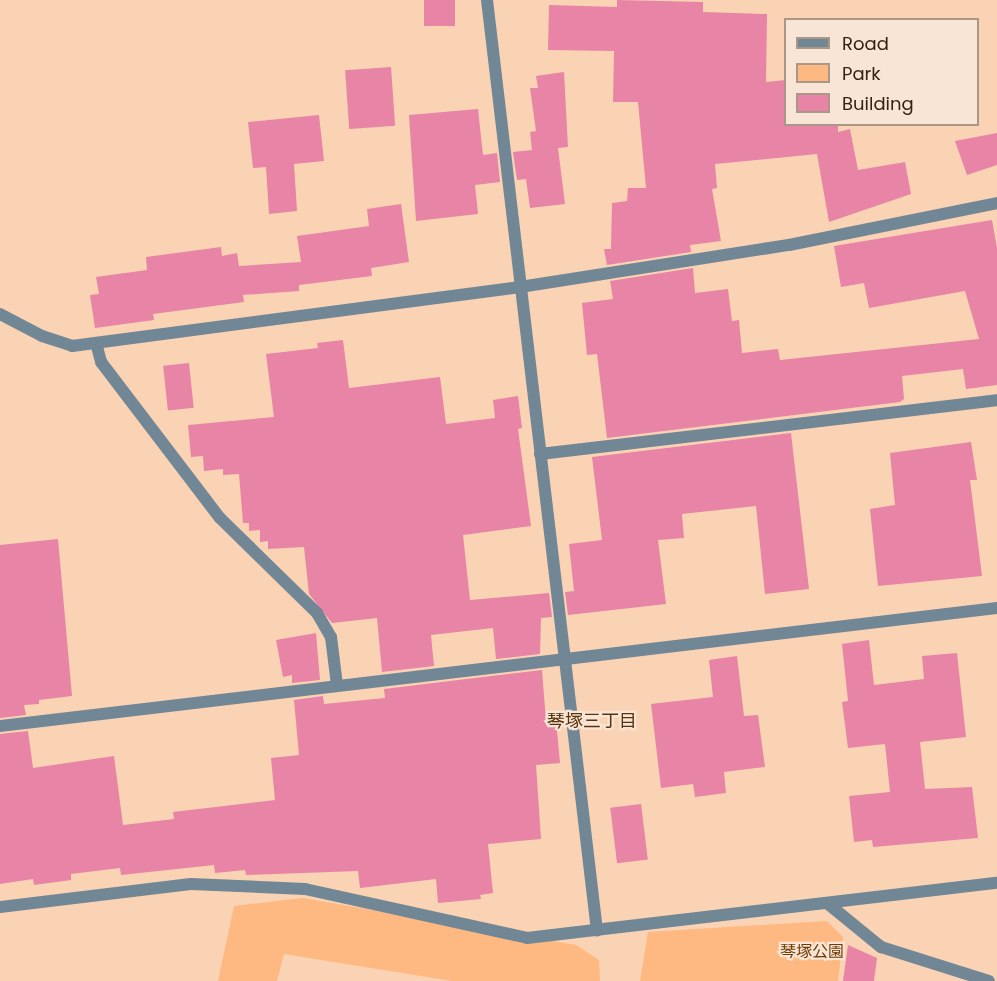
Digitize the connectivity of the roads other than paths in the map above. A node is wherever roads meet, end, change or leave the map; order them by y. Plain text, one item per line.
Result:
1 (487, 0) edge
2 (997, 204) edge
3 (520, 287) junction
4 (0, 314) edge
5 (96, 342) junction
6 (997, 400) edge
7 (540, 454) junction
8 (997, 608) edge
9 (566, 658) junction
10 (337, 685) junction
11 (0, 726) edge
12 (997, 883) edge
13 (827, 903) junction
14 (0, 907) edge
15 (597, 931) junction
16 (989, 981) edge

1 - 3 street
2 - 3 street
3 - 5 street
3 - 7 street
4 - 5 street
5 - 10 street
6 - 7 street
7 - 9 street
8 - 9 street
9 - 10 street
9 - 15 street
10 - 11 street
12 - 13 street
13 - 15 street
13 - 16 street
14 - 15 street

